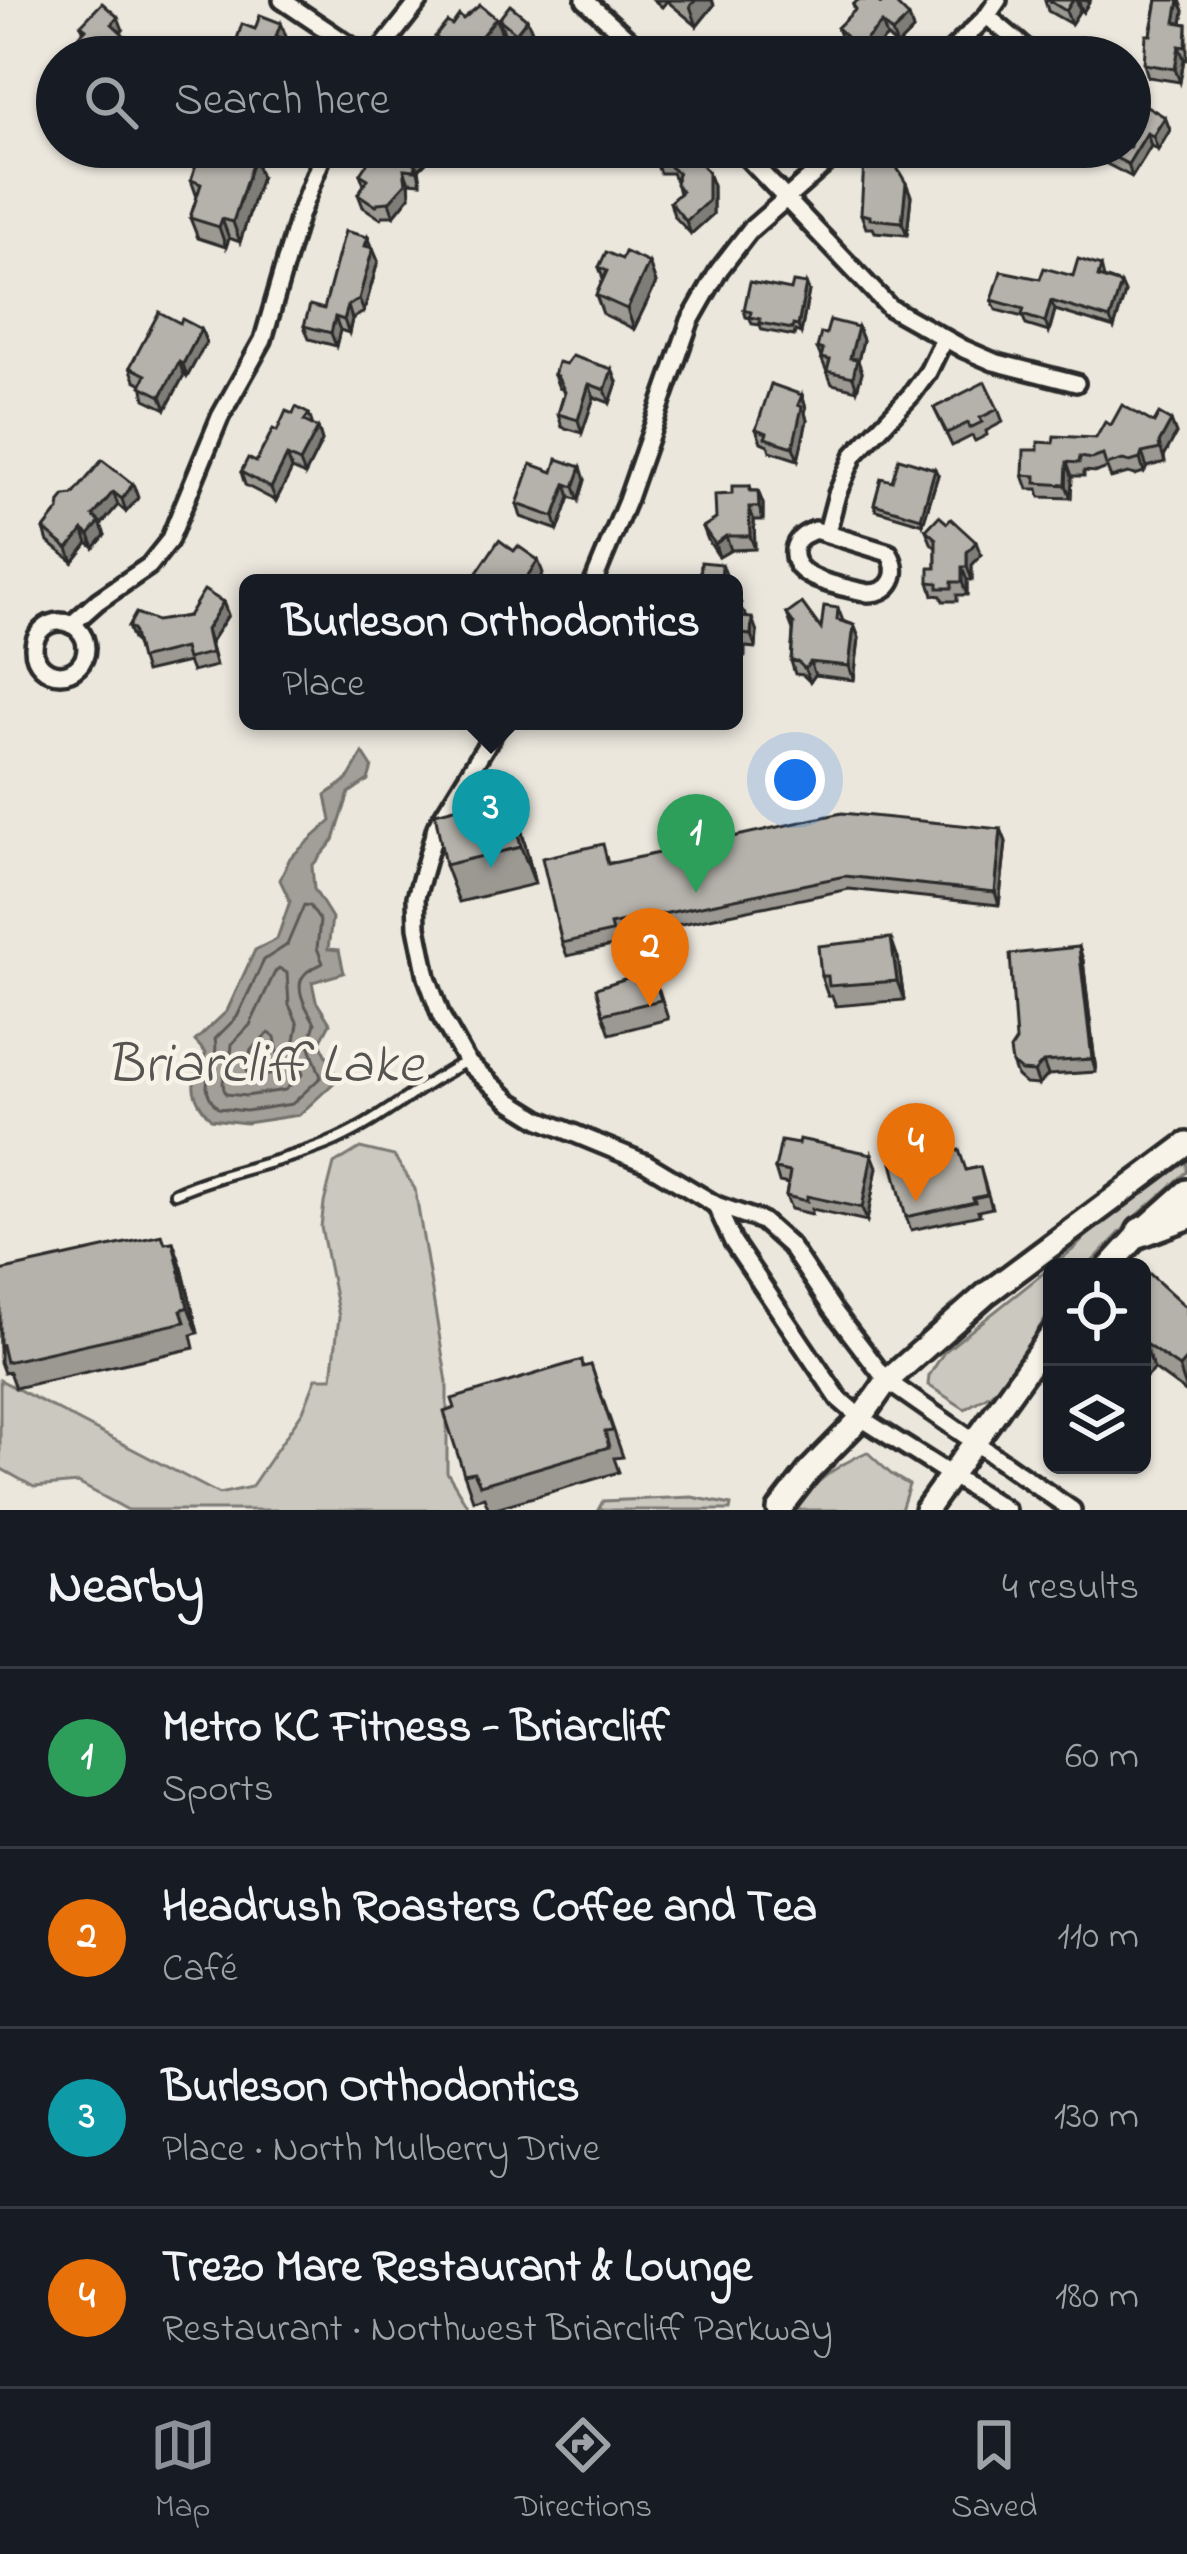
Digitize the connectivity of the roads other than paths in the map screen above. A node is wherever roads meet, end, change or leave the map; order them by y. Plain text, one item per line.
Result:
1 (282, 0) edge
2 (420, 0) edge
3 (584, 0) edge
4 (998, 0) edge
5 (987, 16) junction
6 (338, 36) edge
7 (389, 36) edge
8 (624, 36) edge
9 (967, 36) edge
10 (1011, 36) edge
11 (317, 168) edge
12 (758, 168) edge
13 (821, 168) edge
14 (787, 198) junction
15 (944, 339) junction
16 (1076, 383) dead end
17 (827, 532) junction
18 (597, 574) edge
19 (71, 625) dead end
20 (495, 730) edge
21 (467, 1062) junction
22 (1187, 1144) edge
23 (1187, 1191) edge
24 (175, 1193) dead end
25 (716, 1205) junction
26 (1187, 1215) edge
27 (1142, 1232) junction
28 (1117, 1258) edge
29 (1043, 1346) edge
30 (887, 1381) junction
31 (861, 1418) junction
32 (974, 1442) junction
33 (951, 1475) junction
34 (779, 1510) edge
35 (926, 1510) edge
36 (1006, 1510) edge
37 (1072, 1510) edge

1 - 6 street
2 - 7 street
3 - 8 street
4 - 5 street
5 - 9 street
5 - 10 street
11 - 19 street
12 - 14 street
13 - 14 street
14 - 15 street
14 - 18 street
15 - 16 street
15 - 17 street
17 - 17 street
20 - 21 street
21 - 24 lane
21 - 25 street
22 - 30 main road
23 - 27 main road
25 - 30 street
25 - 31 street
26 - 27 highway
27 - 28 main road
29 - 32 main road
30 - 31 main road
30 - 32 street
31 - 33 street
31 - 34 main road
32 - 33 main road
32 - 37 street
33 - 35 main road
33 - 36 street

